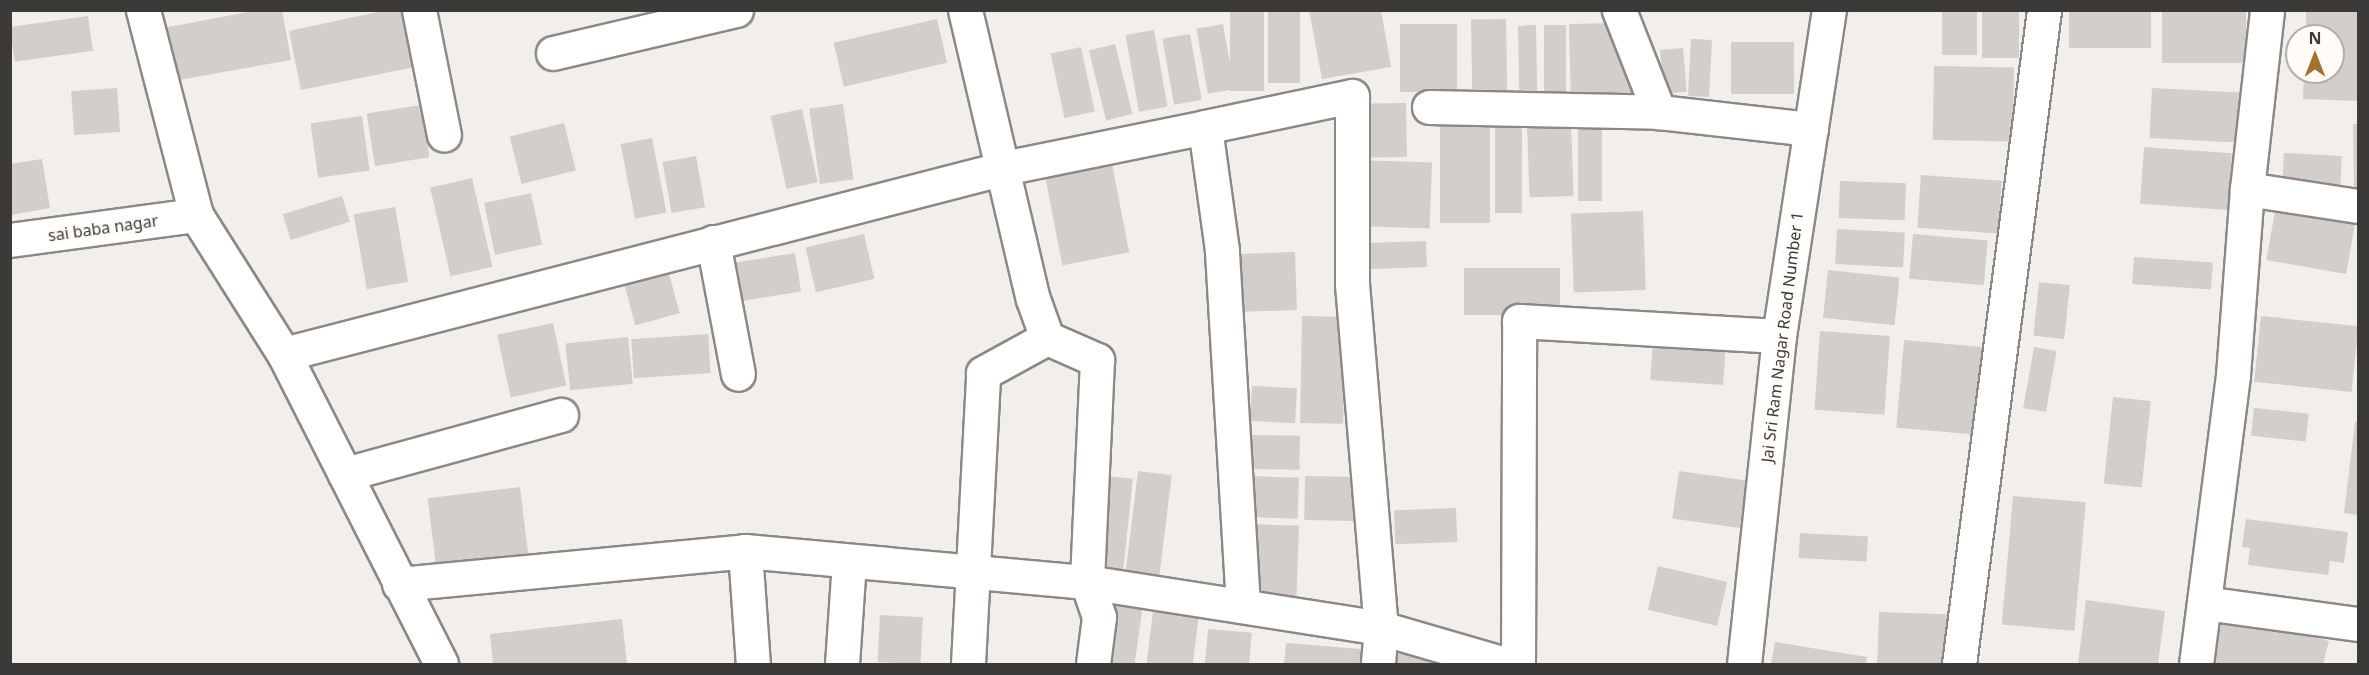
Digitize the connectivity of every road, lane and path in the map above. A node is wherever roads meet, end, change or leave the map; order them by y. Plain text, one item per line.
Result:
1 (143, 10) edge
2 (419, 10) edge
3 (736, 10) edge
4 (964, 10) edge
5 (1619, 10) edge
6 (1828, 10) edge
7 (2044, 10) edge
8 (2267, 10) edge
9 (553, 53) dead end
10 (1429, 107) dead end
11 (1659, 112) junction
12 (1205, 127) junction
13 (1811, 129) junction
14 (444, 135) dead end
15 (1004, 168) junction
16 (2247, 189) junction
17 (2358, 206) edge
18 (196, 215) junction
19 (10, 240) edge
20 (712, 242) junction
21 (1779, 336) junction
22 (1047, 338) junction
23 (284, 354) junction
24 (738, 374) dead end
25 (561, 414) dead end
26 (345, 474) junction
27 (745, 551) junction
28 (849, 562) junction
29 (972, 574) junction
30 (1087, 582) junction
31 (399, 584) junction
32 (2204, 603) junction
33 (1243, 606) junction
34 (2358, 624) edge
35 (1381, 628) junction
36 (441, 664) edge
37 (753, 664) edge
38 (842, 664) edge
39 (968, 664) edge
40 (1093, 664) edge
41 (1378, 664) edge
42 (1505, 664) edge
43 (1518, 664) edge
44 (1744, 664) edge
45 (1959, 664) edge
46 (2196, 664) edge

1 - 18 street
2 - 14 street
3 - 9 street
4 - 15 street
5 - 11 street
6 - 13 street, Jai Sri Ram Nagar Road Number 1
7 - 45 street
8 - 16 street
10 - 11 street
11 - 13 street
12 - 15 street
12 - 33 street
12 - 35 street
13 - 21 street, Jai Sri Ram Nagar Road Number 1
15 - 20 street
15 - 22 street
16 - 17 street
16 - 32 street
18 - 19 street, sai baba nagar
18 - 23 street
20 - 23 street
20 - 24 street
21 - 43 street
21 - 44 street, Jai Sri Ram Nagar Road Number 1
22 - 29 street
22 - 30 street
23 - 26 street
25 - 26 street
26 - 31 street
27 - 28 street
27 - 31 street
27 - 37 street
28 - 29 street
28 - 38 street
29 - 30 street
29 - 39 street
30 - 33 street
30 - 40 street
31 - 36 street
32 - 34 street
32 - 46 street
33 - 35 street
35 - 41 street
35 - 42 street

